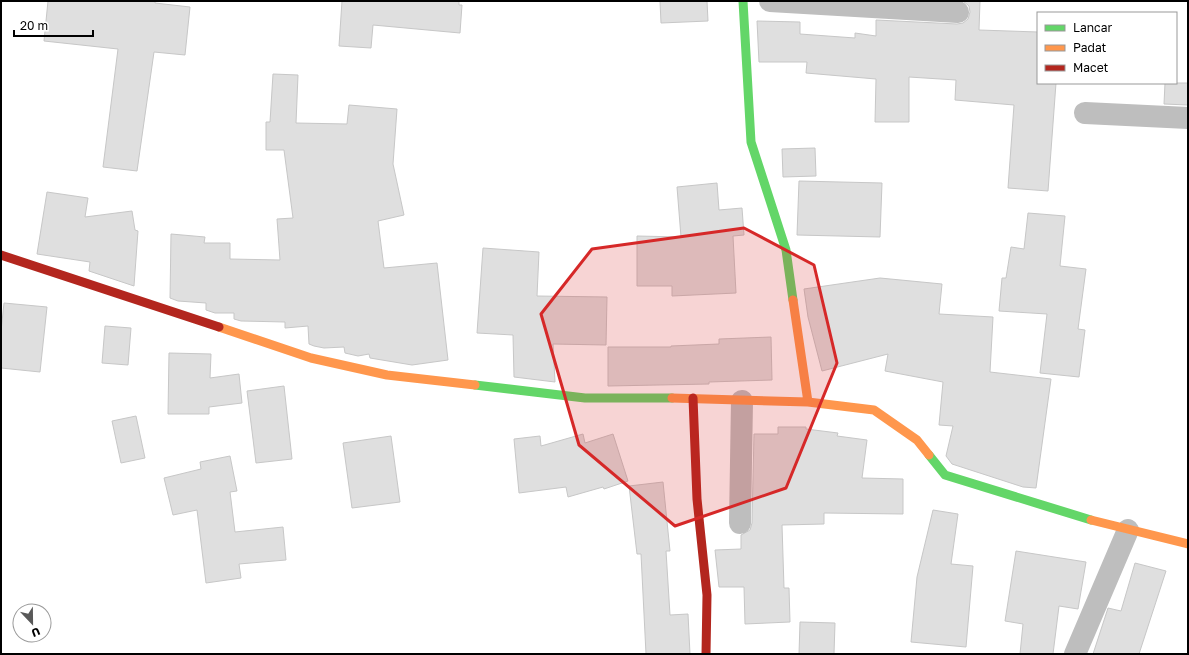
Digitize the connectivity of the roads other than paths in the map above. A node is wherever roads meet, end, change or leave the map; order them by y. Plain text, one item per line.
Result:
1 (744, 1) edge
2 (770, 1) edge
3 (958, 12) dead end
4 (1085, 113) dead end
5 (1188, 118) edge
6 (1, 255) edge
7 (693, 398) junction
8 (742, 401) junction
9 (808, 402) junction
10 (740, 523) dead end
11 (1128, 530) junction
12 (1188, 544) edge
13 (706, 654) edge
14 (1075, 654) edge

1 - 9 street
2 - 3 street
4 - 5 street
6 - 7 street
7 - 8 street
7 - 13 street
8 - 9 street
8 - 10 street
9 - 11 street
11 - 12 street
11 - 14 street

